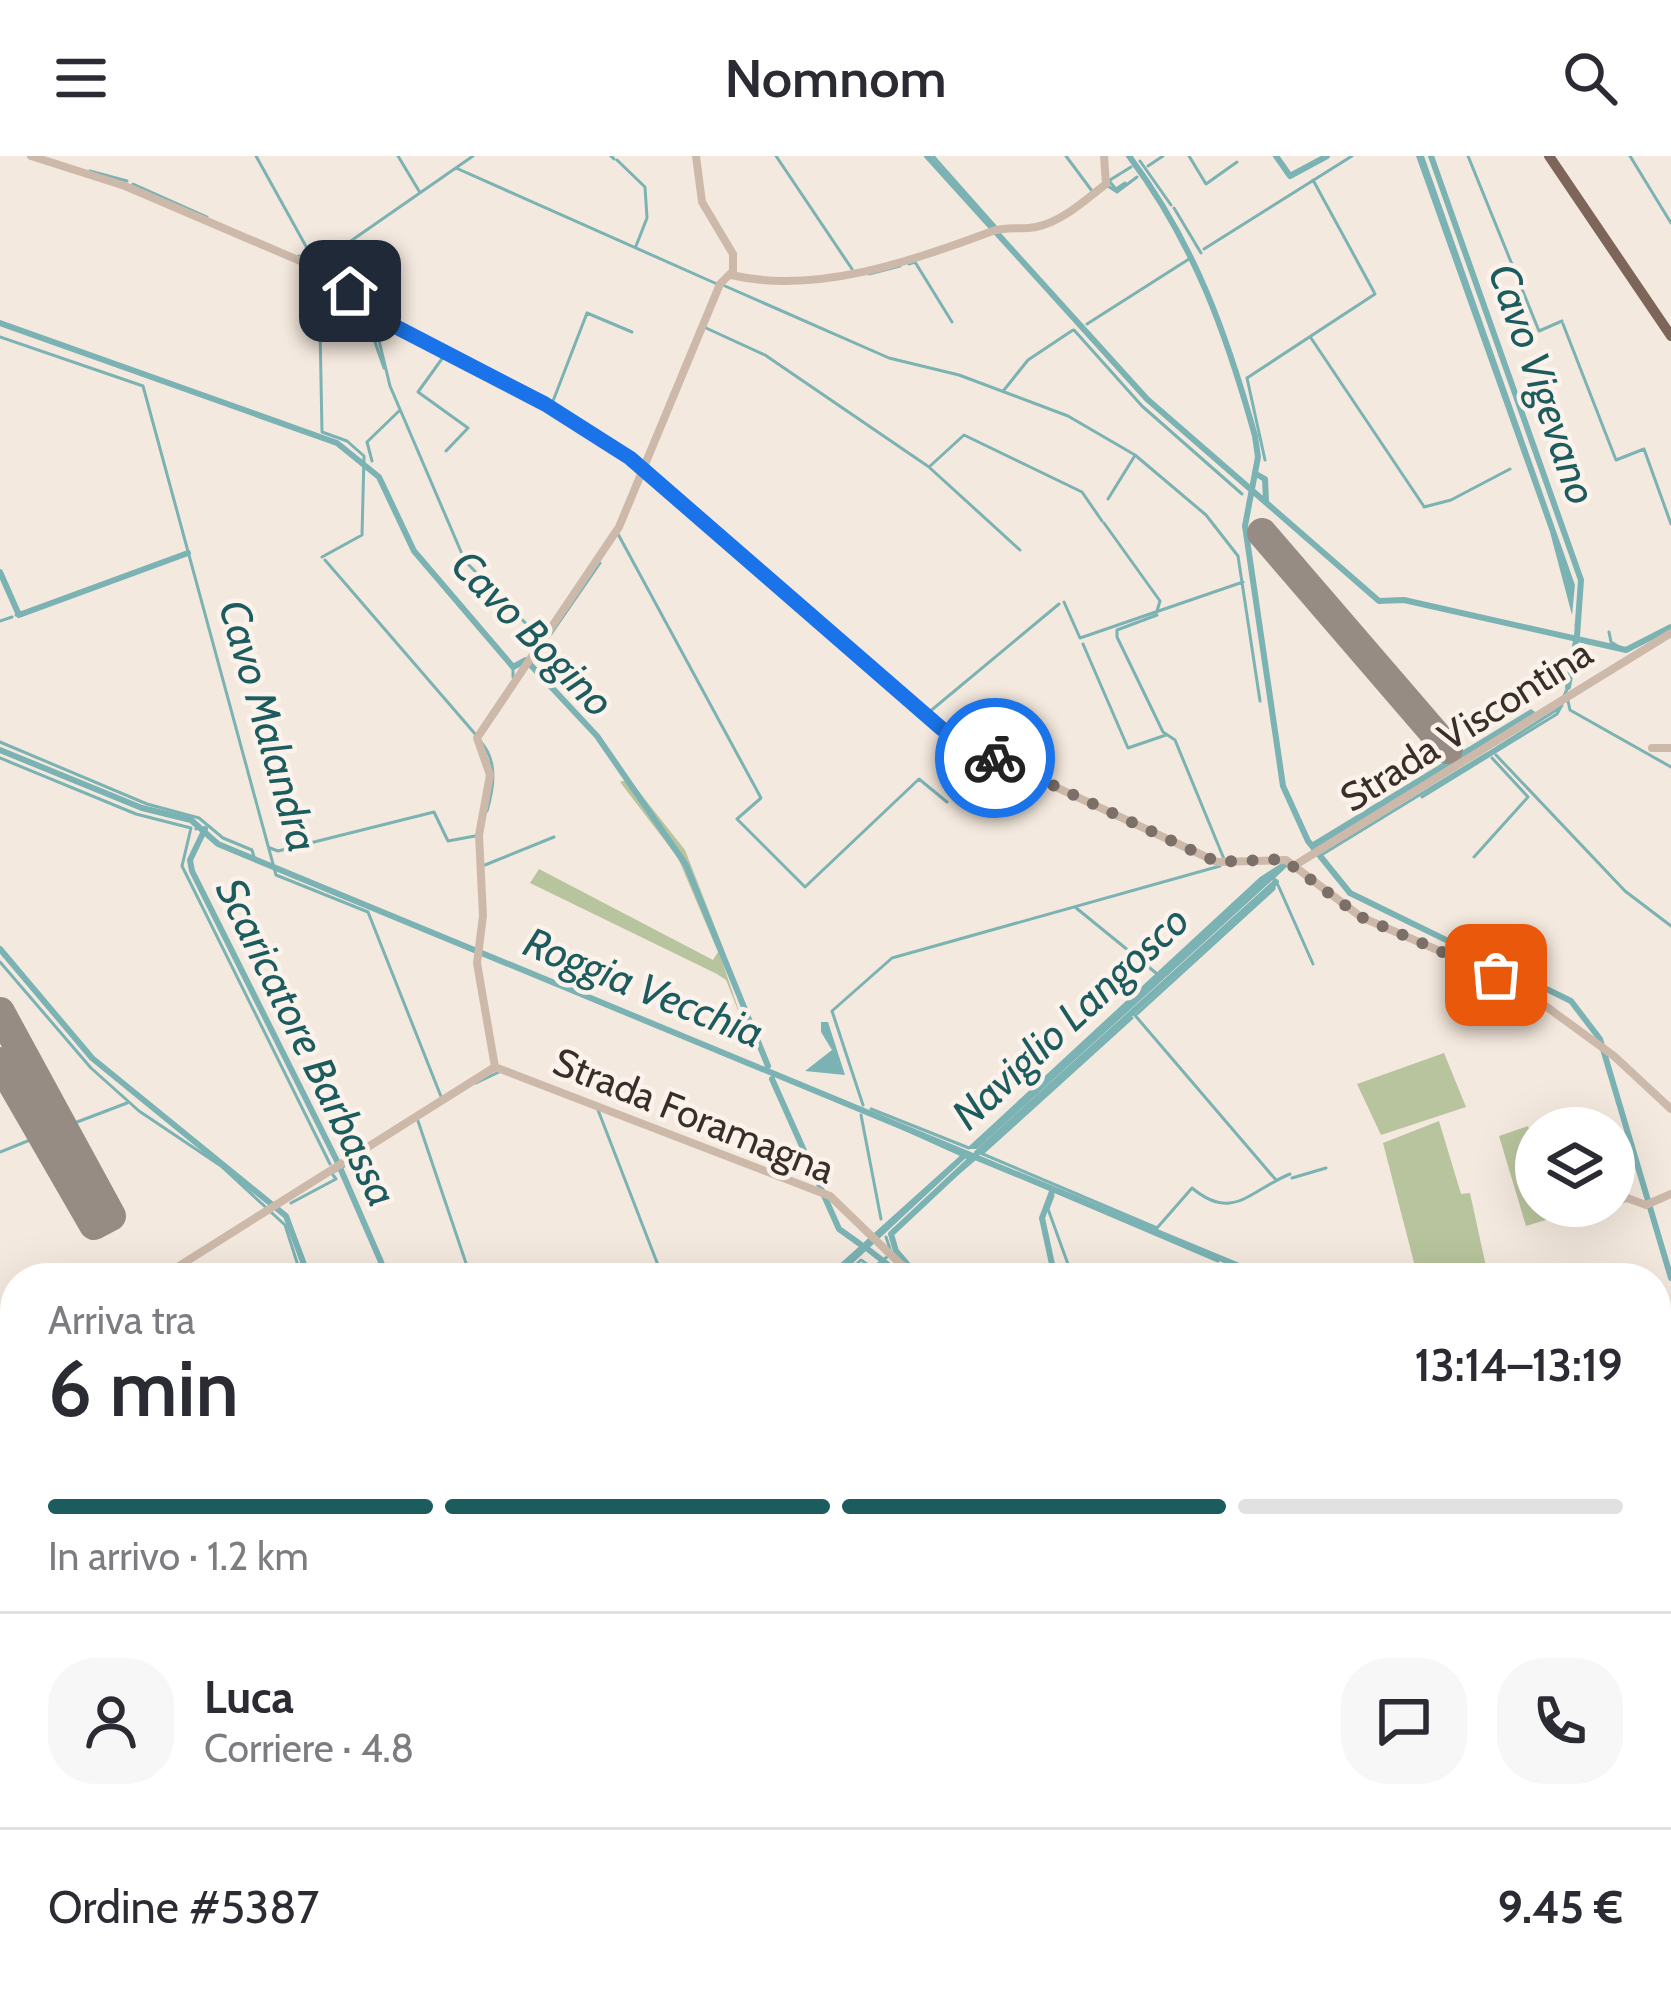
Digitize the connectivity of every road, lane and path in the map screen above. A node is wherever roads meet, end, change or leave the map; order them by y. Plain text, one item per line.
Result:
1 (31, 156) edge
2 (696, 156) edge
3 (1104, 156) edge
4 (1549, 156) edge
5 (731, 275) junction
6 (1671, 336) edge
7 (644, 469) junction
8 (1671, 633) edge
9 (1652, 748) dead end
10 (1671, 748) edge
11 (1291, 866) junction
12 (1511, 982) junction
13 (1478, 999) dead end
14 (495, 1067) junction
15 (1671, 1108) edge
16 (1671, 1194) edge
17 (1635, 1200) edge
18 (184, 1263) edge
19 (899, 1263) edge

1 - 7 street
2 - 5 street
3 - 5 street
4 - 6 main road
5 - 7 street
7 - 11 street
7 - 14 street
8 - 11 street, Strada Viscontina
9 - 10 street
11 - 12 street
12 - 13 street
12 - 15 street
14 - 18 street
14 - 19 street, Strada Foramagna
16 - 17 street

